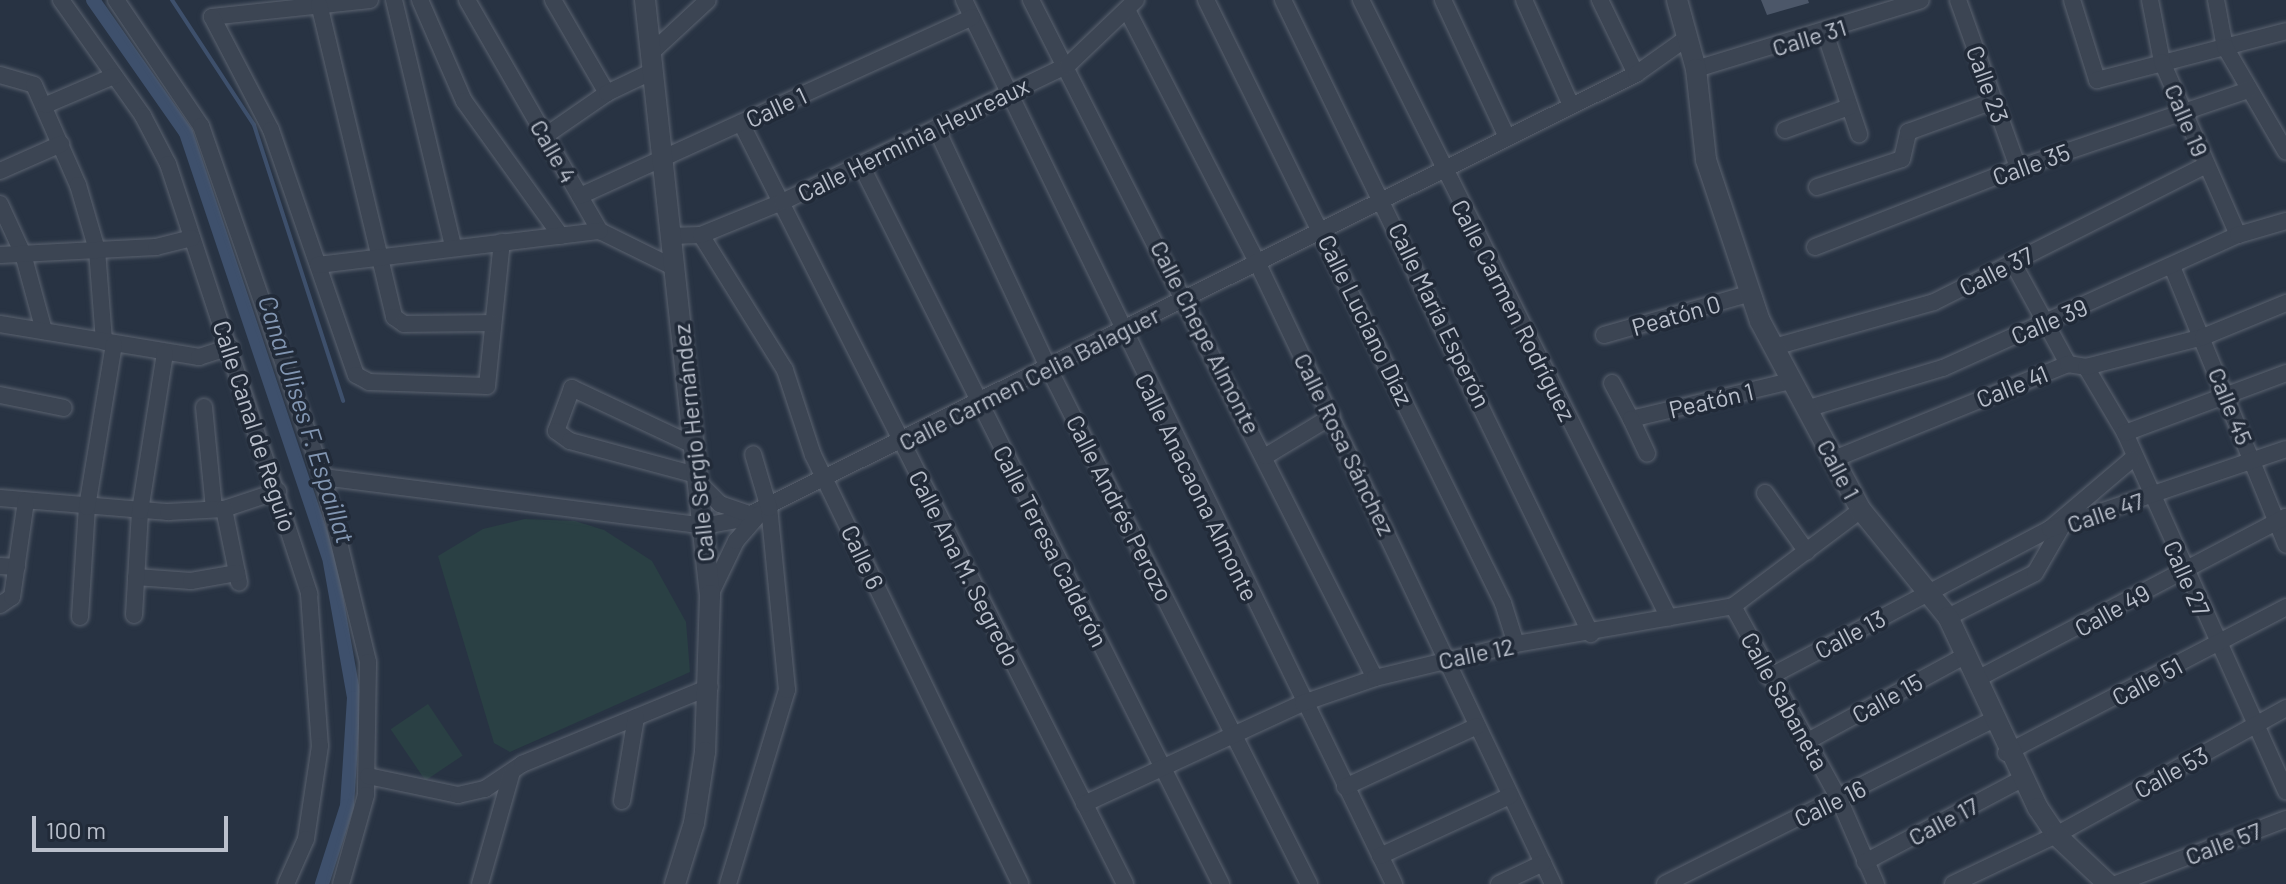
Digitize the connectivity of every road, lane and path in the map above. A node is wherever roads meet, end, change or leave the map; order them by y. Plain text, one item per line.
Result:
1 (61, 0) edge
2 (116, 0) edge
3 (370, 0) edge
4 (394, 0) edge
5 (420, 0) edge
6 (467, 0) edge
7 (553, 0) edge
8 (645, 0) edge
9 (708, 0) edge
10 (964, 0) edge
11 (1031, 0) edge
12 (1206, 0) edge
13 (1283, 0) edge
14 (1361, 0) edge
15 (1443, 0) edge
16 (1524, 0) edge
17 (1600, 0) edge
18 (1677, 0) edge
19 (1921, 0) edge
20 (1958, 0) edge
21 (2072, 0) edge
22 (2150, 0) edge
23 (2216, 0) edge
24 (319, 4) junction
25 (1898, 4) edge
26 (1131, 5) edge
27 (972, 17) junction
28 (2286, 31) edge
29 (1825, 33) junction
30 (1688, 37) junction
31 (2225, 47) junction
32 (653, 62) junction
33 (2162, 62) junction
34 (1068, 65) junction
35 (1696, 69) junction
36 (1636, 74) junction
37 (0, 75) edge
38 (114, 76) junction
39 (2249, 90) junction
40 (607, 93) junction
41 (1005, 95) junction
42 (1993, 101) junction
43 (1570, 103) junction
44 (46, 105) junction
45 (1849, 107) junction
46 (2182, 111) junction
47 (741, 123) junction
48 (937, 130) junction
49 (1785, 130) dead end
50 (1859, 134) dead end
51 (1506, 135) junction
52 (545, 136) junction
53 (61, 144) junction
54 (2286, 152) edge
55 (661, 159) junction
56 (861, 165) junction
57 (2206, 165) junction
58 (2018, 168) junction
59 (1442, 169) junction
60 (0, 171) edge
61 (1817, 187) dead end
62 (580, 196) junction
63 (1383, 199) junction
64 (782, 202) junction
65 (0, 204) edge
66 (2286, 221) edge
67 (1322, 230) junction
68 (600, 231) junction
69 (701, 235) junction
70 (2238, 235) junction
71 (561, 236) junction
72 (669, 236) junction
73 (192, 238) junction
74 (502, 242) junction
75 (453, 245) junction
76 (1815, 247) dead end
77 (97, 250) junction
78 (23, 254) junction
79 (380, 254) junction
80 (0, 255) edge
81 (1257, 262) junction
82 (2013, 263) junction
83 (318, 265) junction
84 (673, 267) junction
85 (2173, 269) junction
86 (1748, 294) junction
87 (1187, 298) junction
88 (2286, 303) edge
89 (2045, 322) junction
90 (493, 323) junction
91 (0, 324) edge
92 (44, 331) junction
93 (1121, 332) junction
94 (1604, 335) dead end
95 (2203, 337) junction
96 (109, 343) junction
97 (230, 347) junction
98 (1774, 347) junction
99 (165, 353) junction
100 (2068, 364) junction
101 (2086, 367) junction
102 (1049, 369) junction
103 (2286, 373) edge
104 (1791, 381) junction
105 (1612, 383) dead end
106 (0, 395) edge
107 (2228, 397) junction
108 (978, 404) junction
109 (204, 407) dead end
110 (64, 408) dead end
111 (1806, 409) junction
112 (1332, 416) junction
113 (1631, 419) junction
114 (2125, 433) junction
115 (901, 442) junction
116 (693, 445) junction
117 (2286, 449) edge
118 (753, 454) dead end
119 (1647, 454) dead end
120 (1266, 456) junction
121 (1834, 459) junction
122 (2132, 459) junction
123 (2254, 463) junction
124 (323, 477) junction
125 (696, 477) junction
126 (828, 481) junction
127 (278, 491) junction
128 (1765, 493) dead end
129 (2149, 496) junction
130 (0, 498) edge
131 (26, 501) junction
132 (87, 507) junction
133 (219, 509) junction
134 (1861, 510) junction
135 (140, 511) junction
136 (762, 511) junction
137 (2282, 518) edge
138 (703, 526) junction
139 (2056, 529) junction
140 (2286, 545) edge
141 (1807, 552) junction
142 (0, 566) edge
143 (17, 567) junction
144 (2185, 568) junction
145 (136, 577) junction
146 (1931, 591) junction
147 (710, 595) junction
148 (0, 605) edge
149 (1733, 606) junction
150 (2286, 607) edge
151 (134, 615) dead end
152 (80, 617) dead end
153 (1948, 617) junction
154 (1669, 618) junction
155 (1591, 634) junction
156 (1516, 644) junction
157 (2216, 645) junction
158 (1968, 654) junction
159 (1444, 659) junction
160 (1769, 677) junction
161 (1375, 678) junction
162 (1979, 678) junction
163 (710, 687) junction
164 (1303, 703) junction
165 (2286, 708) edge
166 (636, 717) junction
167 (1993, 720) junction
168 (2256, 725) junction
169 (1477, 726) junction
170 (1236, 734) junction
171 (1806, 742) junction
172 (2006, 753) junction
173 (1165, 766) junction
174 (512, 772) junction
175 (368, 776) junction
176 (2020, 780) junction
177 (1345, 787) junction
178 (2286, 792) edge
179 (1510, 796) junction
180 (1839, 799) junction
181 (622, 801) dead end
182 (1084, 804) junction
183 (2286, 819) edge
184 (2056, 835) junction
185 (1380, 856) junction
186 (1865, 862) junction
187 (1543, 863) junction
188 (286, 884) edge
189 (341, 884) edge
190 (480, 884) edge
191 (675, 884) edge
192 (728, 884) edge
193 (1020, 884) edge
194 (1125, 884) edge
195 (1221, 884) edge
196 (1309, 884) edge
197 (1394, 884) edge
198 (1499, 884) edge
199 (1553, 884) edge
200 (1665, 884) edge
201 (1876, 884) edge
202 (1953, 884) edge
203 (2108, 884) edge
204 (2116, 884) edge

1 - 38 street, Calle Canal de Reguio
2 - 124 street, Calle Canal de Reguio
3 - 24 street
4 - 75 street
5 - 71 street
6 - 52 street, Calle 4
7 - 40 street
8 - 32 street, Calle Sergio Hernández
9 - 32 street
10 - 27 street, Calle Anacaona Almonte
11 - 34 street, Calle Chepe Almonte
12 - 67 street, Calle Luciano Díaz
13 - 63 street, Calle María Esperón
14 - 59 street, Calle Carmen Rodríguez
15 - 51 street
16 - 43 street
17 - 36 street
18 - 30 street, Calle 1
19 - 25 street, Calle 31
20 - 42 street, Calle 23
21 - 33 street
22 - 33 street, Calle 19
23 - 31 street
24 - 79 street
24 - 83 street
25 - 29 street, Calle 31
26 - 34 street, Calle Herminia Heureaux
26 - 81 street, Calle Rosa Sánchez
27 - 41 street, Calle Anacaona Almonte
27 - 47 street, Calle 1
28 - 31 street
29 - 35 street, Calle 31
29 - 45 street
30 - 35 street, Calle 1
30 - 36 street, Calle Carmen Celia Balaguer
31 - 33 street
31 - 39 street
32 - 40 street
32 - 55 street, Calle Sergio Hernández
33 - 46 street, Calle 19
34 - 41 street, Calle Herminia Heureaux
34 - 87 street, Calle Chepe Almonte
35 - 86 street, Calle 1
36 - 43 street, Calle Carmen Celia Balaguer
37 - 44 street
38 - 44 street
38 - 73 street, Calle Canal de Reguio
39 - 46 street, Calle 35
39 - 54 street
40 - 52 street
41 - 48 street, Calle Herminia Heureaux
41 - 93 street, Calle Anacaona Almonte
42 - 58 street, Calle 23
42 - 61 street
43 - 51 street, Calle Carmen Celia Balaguer
44 - 53 street
45 - 49 street
45 - 50 street
46 - 57 street, Calle 19
46 - 58 street, Calle 35
47 - 55 street, Calle 1
47 - 64 street, Calle Ana M. Segredo
48 - 56 street, Calle Herminia Heureaux
48 - 102 street, Calle Andrés Perozo
51 - 59 street, Calle Carmen Celia Balaguer
52 - 62 street, Calle 4
53 - 60 street
53 - 77 street
55 - 62 street, Calle 1
55 - 72 street, Calle Sergio Hernández
56 - 64 street, Calle Herminia Heureaux
56 - 108 street, Calle Teresa Calderón
57 - 70 street, Calle 19
57 - 82 street, Calle 37
58 - 76 street, Calle 35
59 - 63 street, Calle Carmen Celia Balaguer
59 - 154 street, Calle Carmen Rodríguez
62 - 68 street, Calle 4
63 - 67 street, Calle Carmen Celia Balaguer
63 - 155 street, Calle María Esperón
64 - 69 street, Calle Herminia Heureaux
64 - 115 street, Calle Ana M. Segredo
65 - 78 street
66 - 70 street, Calle 39
67 - 81 street, Calle Carmen Celia Balaguer
67 - 156 street, Calle Luciano Díaz
68 - 71 street
68 - 84 street
69 - 72 street, Calle Herminia Heureaux
69 - 126 street, Calle 6
70 - 85 street, Calle 39
71 - 74 street
72 - 84 street, Calle Sergio Hernández
73 - 77 street
73 - 97 street, Calle Canal de Reguio
74 - 75 street
74 - 90 street
75 - 79 street
77 - 78 street
77 - 96 street
78 - 80 street
78 - 92 street
79 - 83 street
79 - 90 street
81 - 87 street, Calle Carmen Celia Balaguer
81 - 112 street, Calle Rosa Sánchez
82 - 89 street
82 - 98 street, Calle 37
83 - 90 street
84 - 116 street, Calle Sergio Hernández
85 - 89 street, Calle 39
85 - 95 street, Calle 45
86 - 94 street, Peatón 0
86 - 98 street, Calle 1
87 - 93 street, Calle Carmen Celia Balaguer
87 - 120 street, Calle Chepe Almonte
88 - 95 street, Calle 41
89 - 100 street
89 - 111 street, Calle 39
91 - 92 street
92 - 96 street
93 - 102 street, Calle Carmen Celia Balaguer
93 - 164 street, Calle Anacaona Almonte
95 - 101 street, Calle 41
95 - 107 street, Calle 45
96 - 99 street
96 - 132 street
97 - 99 street
97 - 127 street, Calle Canal de Reguio
98 - 104 street, Calle 1
99 - 135 street
100 - 101 street, Calle 41
100 - 121 street, Calle 41
101 - 114 street, Calle 27
102 - 108 street, Calle Carmen Celia Balaguer
102 - 170 street, Calle Andrés Perozo
103 - 107 street
104 - 111 street, Calle 1
104 - 113 street, Peatón 1
105 - 113 street, Peatón 1
106 - 110 street
107 - 114 street
107 - 123 street, Calle 45
108 - 115 street, Calle Carmen Celia Balaguer
108 - 173 street, Calle Teresa Calderón
109 - 133 street
111 - 121 street, Calle 1
112 - 120 street
112 - 159 street, Calle Rosa Sánchez
113 - 119 street, Peatón 1
114 - 122 street, Calle 27
115 - 126 street, Calle Carmen Celia Balaguer
115 - 182 street, Calle Ana M. Segredo
116 - 125 street, Calle Sergio Hernández
116 - 125 street
117 - 123 street, Calle 47
118 - 136 street
120 - 161 street, Calle Chepe Almonte
121 - 134 street, Calle 1
122 - 129 street, Calle 27
122 - 139 street
123 - 129 street, Calle 47
123 - 137 street, Calle 45
124 - 138 street, Calle Carmen Celia Balaguer
124 - 175 street, Calle Canal de Reguio
125 - 136 street
125 - 138 street, Calle Sergio Hernández
126 - 136 street, Calle Carmen Celia Balaguer
126 - 193 street, Calle 6
127 - 133 street
127 - 188 street, Calle Canal de Reguio
128 - 141 street
129 - 139 street, Calle 47
129 - 144 street, Calle 27
130 - 131 street
131 - 132 street
131 - 143 street
132 - 135 street
132 - 152 street
133 - 135 street
133 - 145 street
134 - 141 street, Calle 12
134 - 146 street, Calle 1
135 - 145 street
136 - 138 street, Calle Carmen Celia Balaguer
136 - 147 street
136 - 192 street
137 - 140 street, Calle 45
137 - 144 street, Calle 49
138 - 147 street, Calle Sergio Hernández
139 - 146 street, Calle 47
139 - 153 street
141 - 149 street, Calle 12
142 - 143 street
143 - 148 street
144 - 157 street, Calle 27
144 - 162 street, Calle 49
145 - 151 street
146 - 153 street, Calle 1
146 - 160 street, Calle 13
147 - 163 street, Calle Sergio Hernández
149 - 154 street, Calle 12
149 - 160 street, Calle Sabaneta
150 - 157 street, Calle 51
153 - 158 street, Calle 1
154 - 155 street, Calle 12
155 - 156 street, Calle 12
156 - 159 street, Calle 12
157 - 168 street, Calle 27
157 - 172 street, Calle 51
158 - 162 street, Calle 1
158 - 171 street, Calle 15
159 - 161 street, Calle 12
159 - 169 street, Calle Rosa Sánchez
160 - 171 street, Calle Sabaneta
161 - 164 street, Calle 12
162 - 167 street, Calle 1
163 - 166 street
163 - 191 street, Calle Sergio Hernández
164 - 170 street, Calle 12
164 - 177 street, Calle Anacaona Almonte
165 - 168 street, Calle 53
166 - 174 street
166 - 181 street
167 - 172 street, Calle 1
167 - 180 street, Calle 16
168 - 178 street, Calle 27
168 - 184 street, Calle 53
169 - 177 street
169 - 179 street, Calle Rosa Sánchez
170 - 173 street, Calle 12
170 - 196 street, Calle Andrés Perozo
171 - 180 street, Calle Sabaneta
172 - 176 street, Calle 1
173 - 182 street, Calle 12
173 - 195 street, Calle Teresa Calderón
174 - 175 street
174 - 190 street
175 - 189 street, Calle Canal de Reguio
176 - 184 street, Calle 1
176 - 186 street, Calle 17
177 - 185 street, Calle Anacaona Almonte
179 - 185 street
179 - 187 street, Calle Rosa Sánchez
180 - 186 street, Calle Sabaneta
180 - 200 street, Calle 16
182 - 194 street, Calle Ana M. Segredo
183 - 204 street, Calle 57
184 - 202 street, Calle 53
184 - 203 street, Calle 1
185 - 197 street, Calle Anacaona Almonte
186 - 201 street, Calle Sabaneta
187 - 198 street
187 - 199 street, Calle Rosa Sánchez

